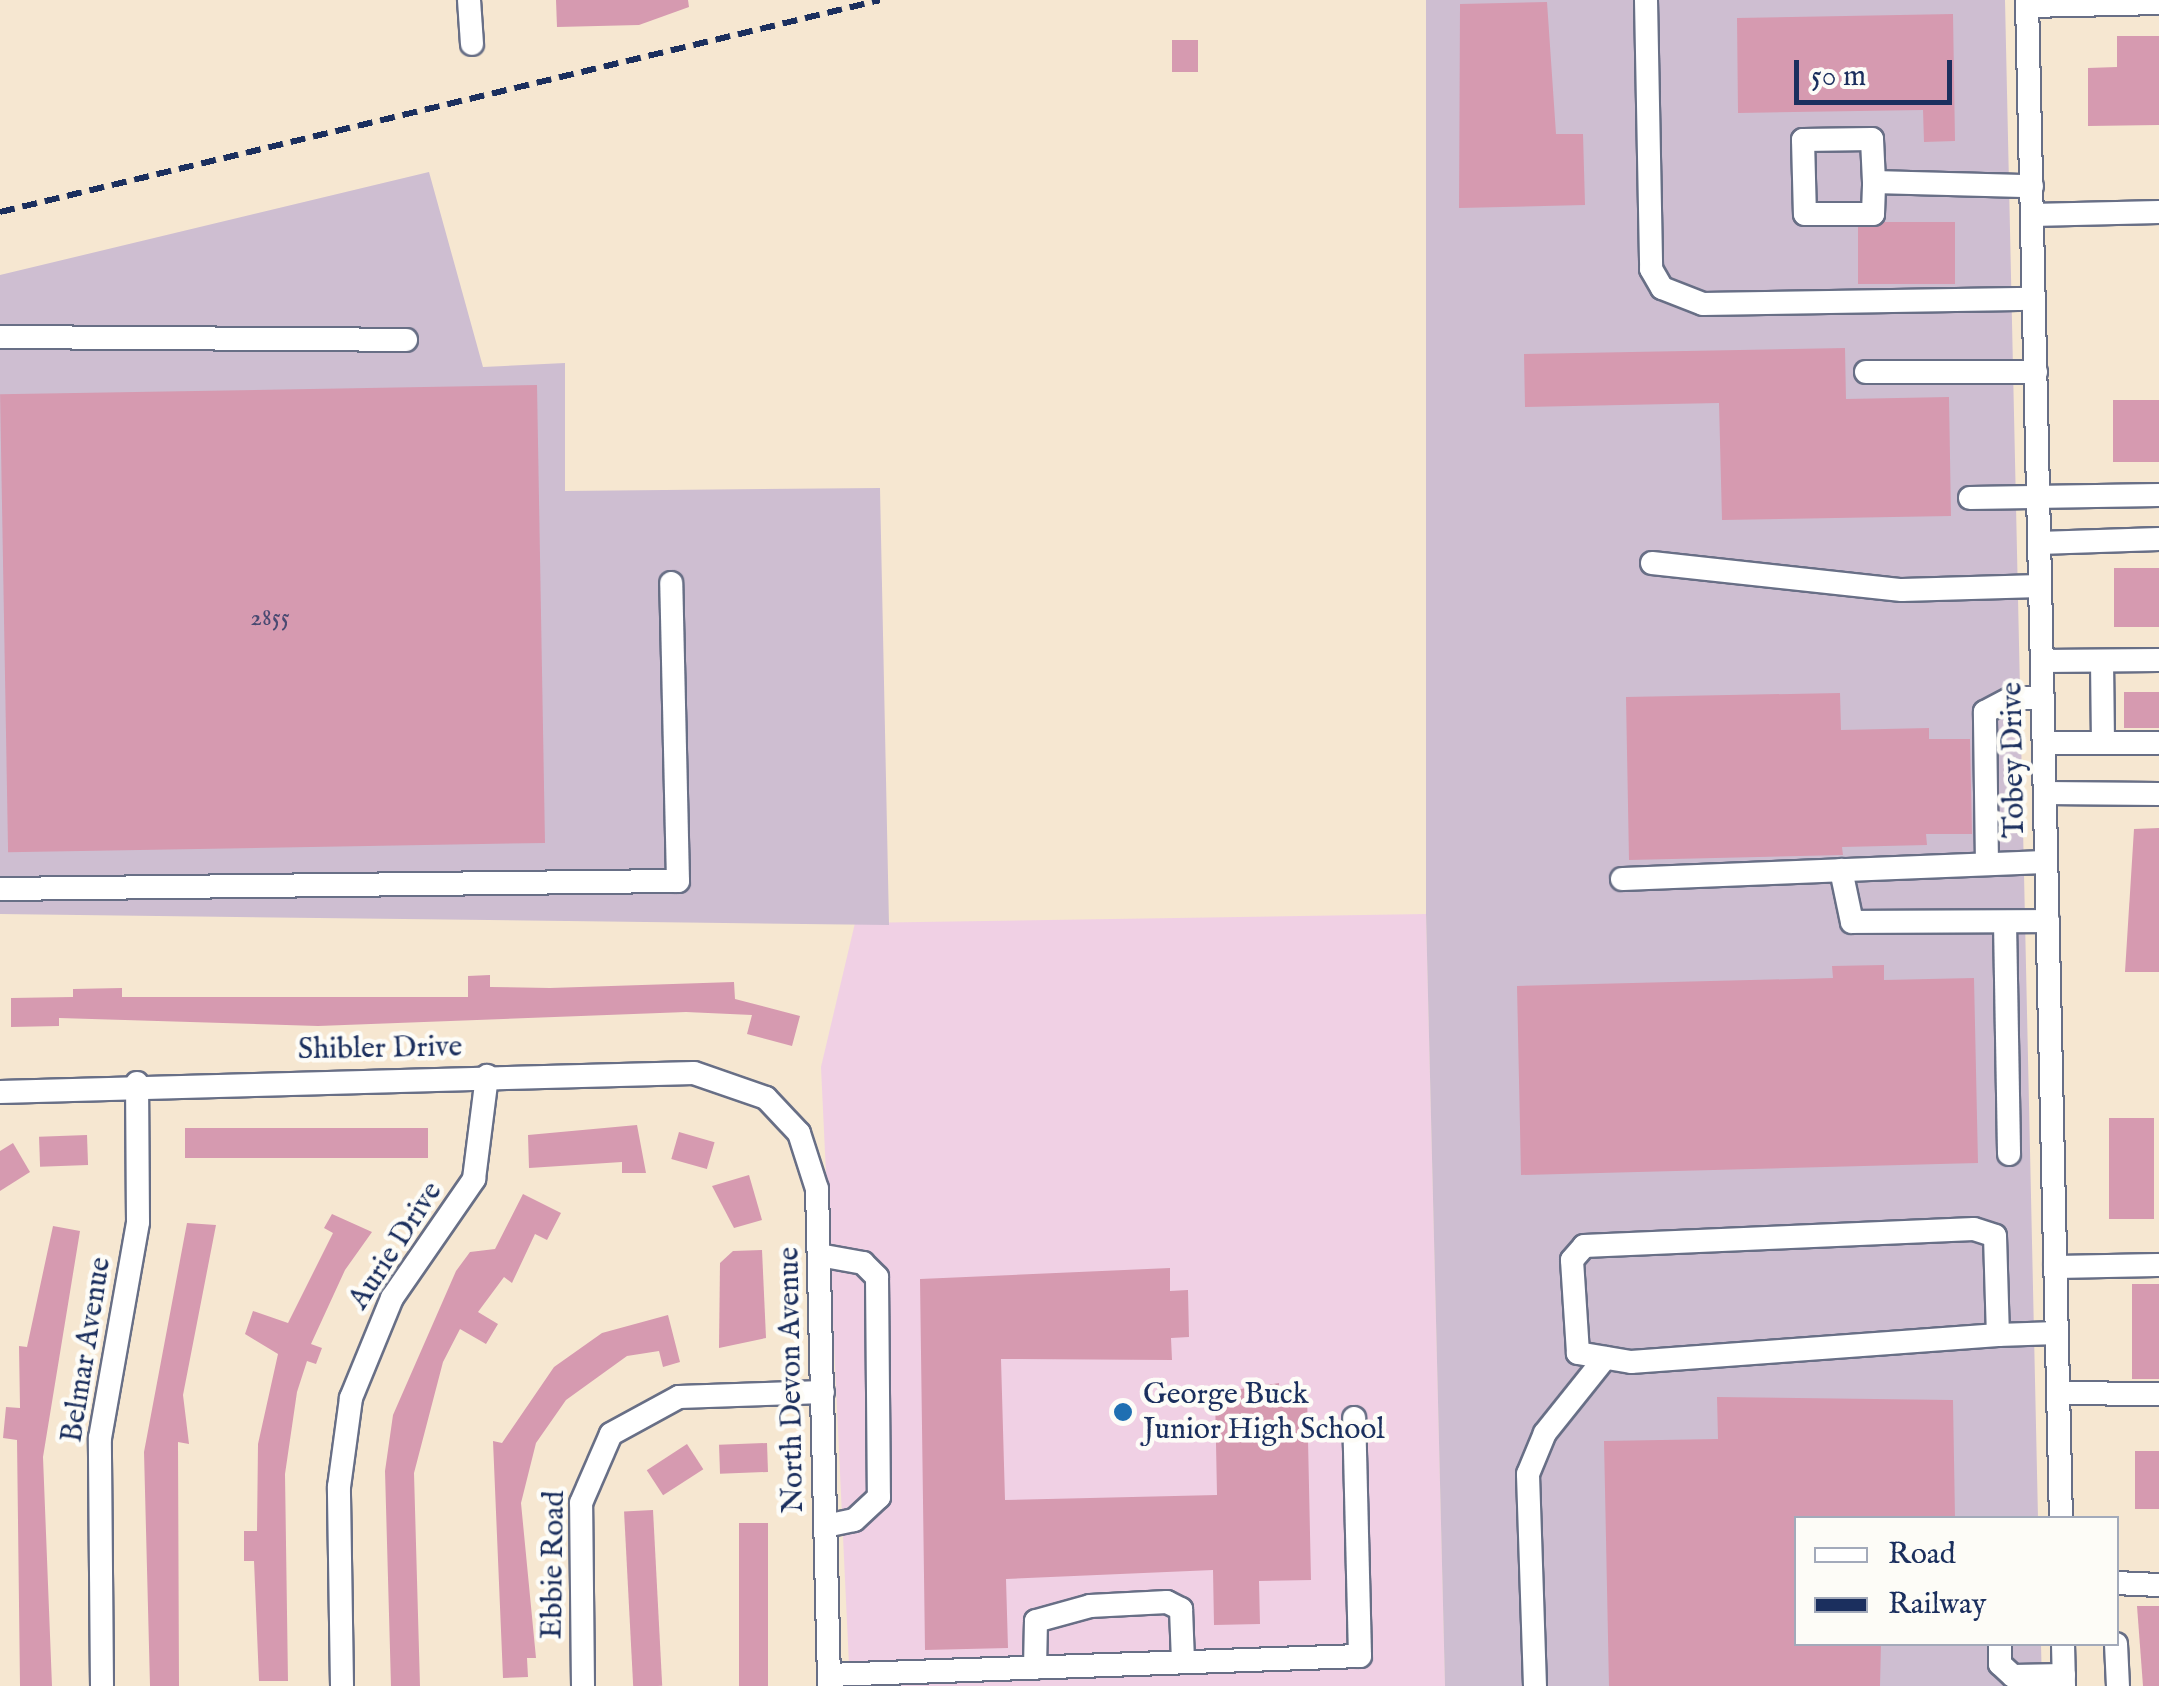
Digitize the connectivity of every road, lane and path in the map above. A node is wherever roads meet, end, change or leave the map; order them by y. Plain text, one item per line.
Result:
1 (469, 0) edge
2 (1646, 0) edge
3 (2028, 3) edge
4 (2159, 3) edge
5 (472, 44) dead end
6 (1874, 182) junction
7 (2032, 186) junction
8 (2159, 212) edge
9 (2032, 215) junction
10 (2034, 299) junction
11 (0, 338) edge
12 (406, 340) dead end
13 (1866, 372) dead end
14 (2036, 372) junction
15 (2159, 496) edge
16 (1970, 498) dead end
17 (2038, 500) junction
18 (2159, 539) edge
19 (2040, 544) junction
20 (1652, 563) dead end
21 (671, 584) dead end
22 (2040, 586) junction
23 (2102, 660) junction
24 (2159, 660) edge
25 (2042, 661) junction
26 (2043, 698) junction
27 (2044, 742) junction
28 (2103, 742) junction
29 (2158, 743) edge
30 (2045, 793) junction
31 (2159, 794) edge
32 (2046, 862) junction
33 (1987, 864) junction
34 (1841, 870) junction
35 (1622, 878) dead end
36 (0, 889) edge
37 (2048, 921) junction
38 (2005, 922) junction
39 (487, 1076) junction
40 (137, 1083) junction
41 (0, 1092) edge
42 (758, 1093) joint
43 (2009, 1154) dead end
44 (820, 1255) junction
45 (2159, 1265) edge
46 (2055, 1267) junction
47 (2057, 1334) junction
48 (1998, 1335) junction
49 (1606, 1358) junction
50 (822, 1392) junction
51 (2058, 1393) junction
52 (2159, 1394) edge
53 (1354, 1418) dead end
54 (2061, 1516) edge
55 (826, 1526) junction
56 (2119, 1583) edge
57 (2159, 1585) edge
58 (2000, 1646) edge
59 (2063, 1646) edge
60 (2116, 1646) edge
61 (1183, 1662) junction
62 (1035, 1668) junction
63 (2064, 1680) edge
64 (829, 1681) edge
65 (102, 1686) edge
66 (342, 1686) edge
67 (583, 1686) edge
68 (1535, 1686) edge
69 (2118, 1686) edge

1 - 5 street
2 - 10 street
3 - 4 street
3 - 7 street, Tobey Drive
6 - 6 street
6 - 7 street
7 - 9 street, Tobey Drive
8 - 9 street
9 - 10 street, Tobey Drive
10 - 14 street, Tobey Drive
11 - 12 street
13 - 14 street
14 - 17 street, Tobey Drive
15 - 17 street
16 - 17 street
17 - 19 street, Tobey Drive
18 - 19 street
19 - 22 street, Tobey Drive
20 - 22 street
21 - 36 street
22 - 25 street, Tobey Drive
23 - 24 street
23 - 25 street
23 - 28 street
25 - 26 street, Tobey Drive
26 - 27 street, Tobey Drive
26 - 33 street
27 - 28 street
27 - 30 street, Tobey Drive
28 - 29 street
30 - 31 street
30 - 32 street, Tobey Drive
32 - 33 street
32 - 37 street, Tobey Drive
33 - 34 street
34 - 35 street
34 - 38 street
37 - 38 street
37 - 46 street, Tobey Drive
38 - 43 street
39 - 40 street, Shibler Drive
39 - 42 street, Shibler Drive
39 - 66 street, Aurie Drive
40 - 41 street, Shibler Drive
40 - 65 street, Belmar Avenue
42 - 44 street, North Devon Avenue
44 - 50 street, North Devon Avenue
44 - 55 street
45 - 46 street
46 - 47 street, Tobey Drive
47 - 48 street
47 - 51 street, Tobey Drive
48 - 49 street
48 - 49 street
49 - 68 street
50 - 55 street, North Devon Avenue
50 - 67 street, Ebbie Road
51 - 52 street
51 - 54 street, Tobey Drive
53 - 61 street
55 - 64 street, North Devon Avenue
56 - 57 street
58 - 63 street
59 - 63 street
60 - 69 street
61 - 62 street
61 - 62 street
62 - 64 street

